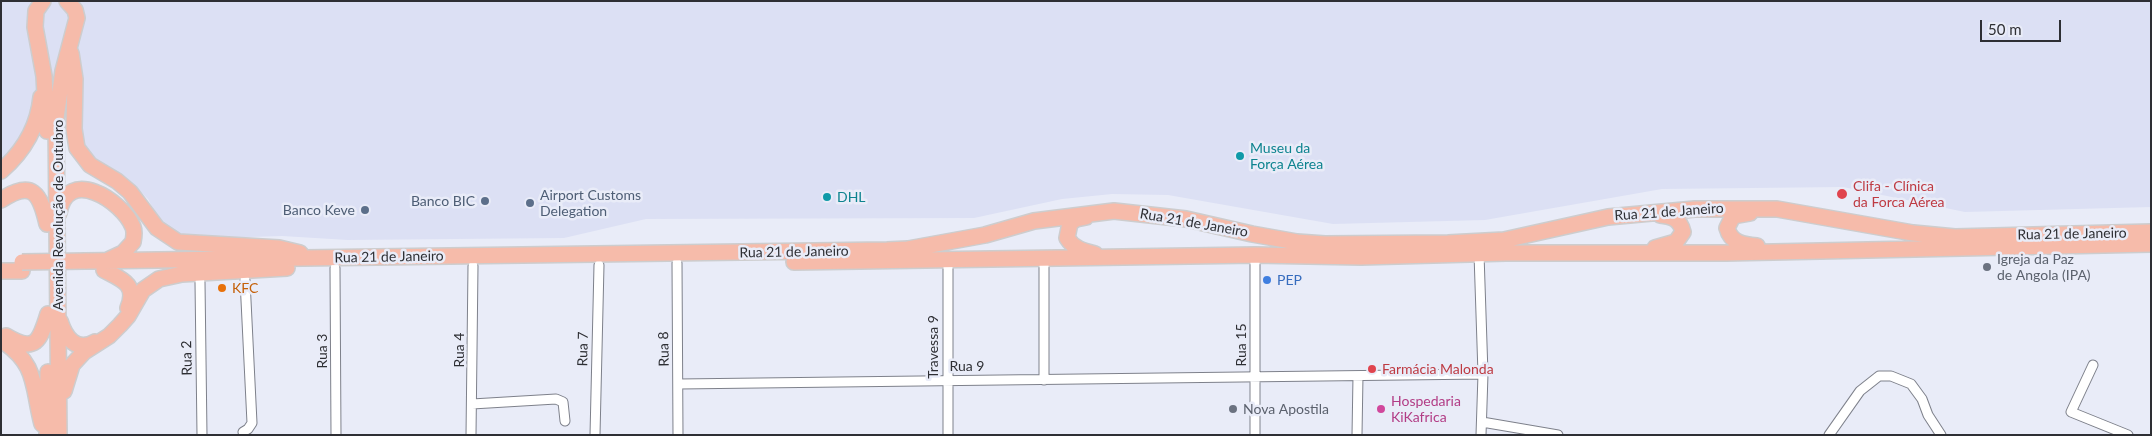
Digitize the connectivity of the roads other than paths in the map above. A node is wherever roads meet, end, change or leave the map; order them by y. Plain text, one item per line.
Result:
1 (43, 1) edge
2 (67, 1) edge
3 (70, 46) junction
4 (44, 76) junction
5 (1, 171) edge
6 (1, 200) edge
7 (1114, 211) junction
8 (1629, 213) junction
9 (1816, 215) junction
10 (52, 224) junction
11 (2151, 232) edge
12 (2151, 244) edge
13 (1820, 250) junction
14 (1479, 254) junction
15 (1624, 254) junction
16 (1255, 255) junction
17 (319, 258) junction
18 (1112, 258) junction
19 (1044, 259) junction
20 (948, 260) junction
21 (1, 262) edge
22 (677, 263) junction
23 (599, 264) junction
24 (104, 265) junction
25 (22, 266) junction
26 (473, 266) junction
27 (288, 268) junction
28 (335, 268) junction
29 (1, 271) edge
30 (245, 280) dead end
31 (200, 282) dead end
32 (53, 314) junction
33 (1, 333) edge
34 (1, 340) edge
35 (2093, 366) dead end
36 (1483, 374) junction
37 (1358, 376) junction
38 (1255, 378) junction
39 (946, 380) junction
40 (1044, 380) junction
41 (679, 384) junction
42 (472, 404) junction
43 (565, 421) dead end
44 (1482, 422) junction
45 (59, 427) edge
46 (243, 432) dead end
47 (46, 435) edge
48 (202, 435) edge
49 (336, 435) edge
50 (471, 435) edge
51 (594, 435) edge
52 (678, 435) edge
53 (948, 435) edge
54 (1255, 435) edge
55 (1357, 435) edge
56 (1481, 435) edge
57 (1558, 435) edge
58 (1829, 435) edge
59 (1941, 435) edge
60 (2128, 435) edge

1 - 4 main road, Avenida Revolução de Outubro
2 - 3 main road, Avenida Revolução de Outubro
3 - 10 main road, Avenida Revolução de Outubro
3 - 17 main road
4 - 5 main road
4 - 10 main road, Avenida Revolução de Outubro
6 - 10 main road
7 - 8 main road, Rua 21 de Janeiro
7 - 17 main road, Rua 21 de Janeiro
7 - 18 main road
8 - 9 main road, Rua 21 de Janeiro
8 - 15 main road
9 - 11 main road, Rua 21 de Janeiro
9 - 13 main road
10 - 24 main road
10 - 32 main road, Avenida Revolução de Outubro
12 - 13 main road, Rua 21 de Janeiro
13 - 15 main road, Rua 21 de Janeiro
14 - 15 main road, Rua 21 de Janeiro
14 - 16 main road, Rua 21 de Janeiro
14 - 36 street
16 - 18 main road, Rua 21 de Janeiro
16 - 38 street, Rua 15
17 - 24 main road, Rua 21 de Janeiro
18 - 19 main road, Rua 21 de Janeiro
19 - 20 main road, Rua 21 de Janeiro
19 - 40 street
20 - 22 main road, Rua 21 de Janeiro
20 - 39 street, Travessa 9
21 - 25 main road
22 - 23 main road, Rua 21 de Janeiro
22 - 41 street, Rua 8
23 - 26 main road, Rua 21 de Janeiro
23 - 51 street, Rua 7
24 - 25 main road, Rua 21 de Janeiro, bridge
24 - 27 main road, Rua 21 de Janeiro
24 - 32 main road
25 - 29 main road
26 - 28 main road, Rua 21 de Janeiro
26 - 42 street, Rua 4
27 - 28 main road, Rua 21 de Janeiro
27 - 45 main road
28 - 49 street, Rua 3
30 - 46 street
31 - 48 street, Rua 2
32 - 33 main road
32 - 45 main road, Avenida Revolução de Outubro
32 - 47 main road, Avenida Revolução de Outubro
34 - 47 main road
35 - 60 street
36 - 37 street, Rua 9
36 - 44 street
37 - 38 street, Rua 9
37 - 55 street
38 - 40 street, Rua 9
38 - 54 street, Rua 15
39 - 40 street, Rua 9
39 - 41 street, Rua 9
39 - 53 street, Travessa 9
41 - 52 street, Rua 8
42 - 43 street
42 - 50 street, Rua 4
44 - 56 street
44 - 57 street
58 - 59 street

